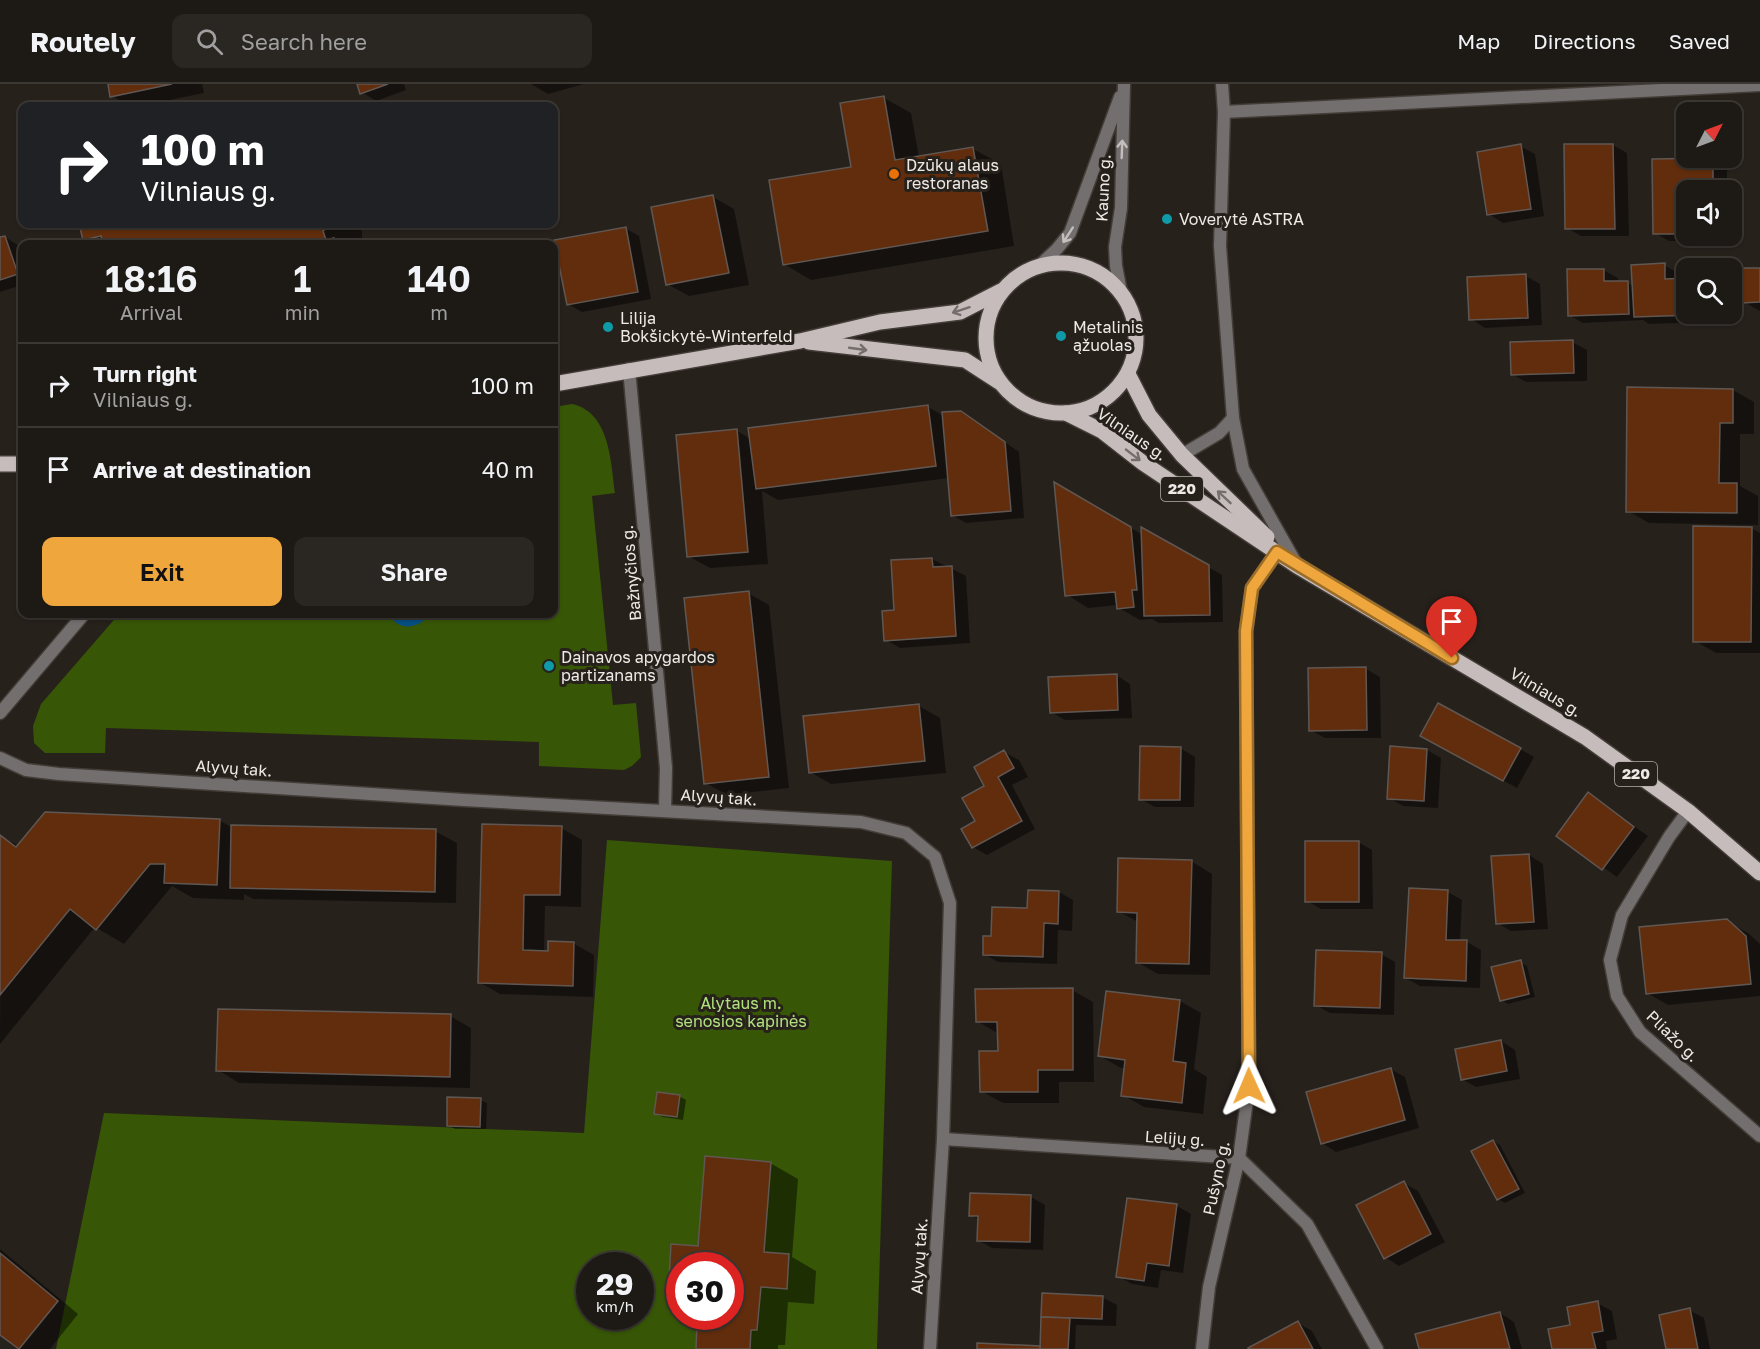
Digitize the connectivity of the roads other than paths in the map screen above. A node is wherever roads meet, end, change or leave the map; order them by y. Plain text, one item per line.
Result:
1 (1222, 84) edge
2 (1124, 85) edge
3 (1760, 86) edge
4 (1224, 112) junction
5 (1039, 266) junction
6 (1001, 291) junction
7 (1121, 292) junction
8 (800, 341) junction
9 (629, 369) junction
10 (1128, 374) junction
11 (1000, 382) junction
12 (558, 383) edge
13 (1065, 413) junction
14 (1233, 418) junction
15 (1182, 454) junction
16 (0, 464) edge
17 (18, 464) edge
18 (1277, 552) junction
19 (1297, 566) junction
20 (81, 618) edge
21 (0, 713) edge
22 (0, 759) edge
23 (665, 810) junction
24 (1688, 811) junction
25 (1760, 873) edge
26 (1760, 1136) edge
27 (943, 1139) junction
28 (1239, 1158) junction
29 (930, 1349) edge
30 (1202, 1349) edge
31 (1377, 1349) edge

1 - 4 street
2 -> 5 street, Kauno g.
7 -> 2 street, Kauno g.
3 - 4 street
4 - 14 street
5 - 6 main road
5 - 7 main road
6 -> 8 main road
6 - 11 main road
7 - 10 main road
8 - 9 main road
8 -> 11 main road
9 - 12 main road
9 - 23 street, Bažnyčios g.
10 - 13 main road
10 - 15 main road, Vilniaus g. / 220
11 - 13 main road
13 -> 18 main road, Vilniaus g. / 220
14 - 15 street
14 - 19 street
19 -> 15 main road, Vilniaus g. / 220
16 - 17 main road
18 - 19 main road, Vilniaus g. / 220
18 - 28 street, Pušyno g.
19 - 24 main road, Vilniaus g. / 220
20 - 21 street
22 - 23 street, Alyvų tak.
23 - 27 street, Alyvų tak.
24 - 25 main road, Vilniaus g. / 220
24 - 26 street, Pliažo g.
27 - 28 street, Lelijų g.
27 - 29 street, Alyvų tak.
28 - 30 street, Pušyno g.
28 - 31 street

